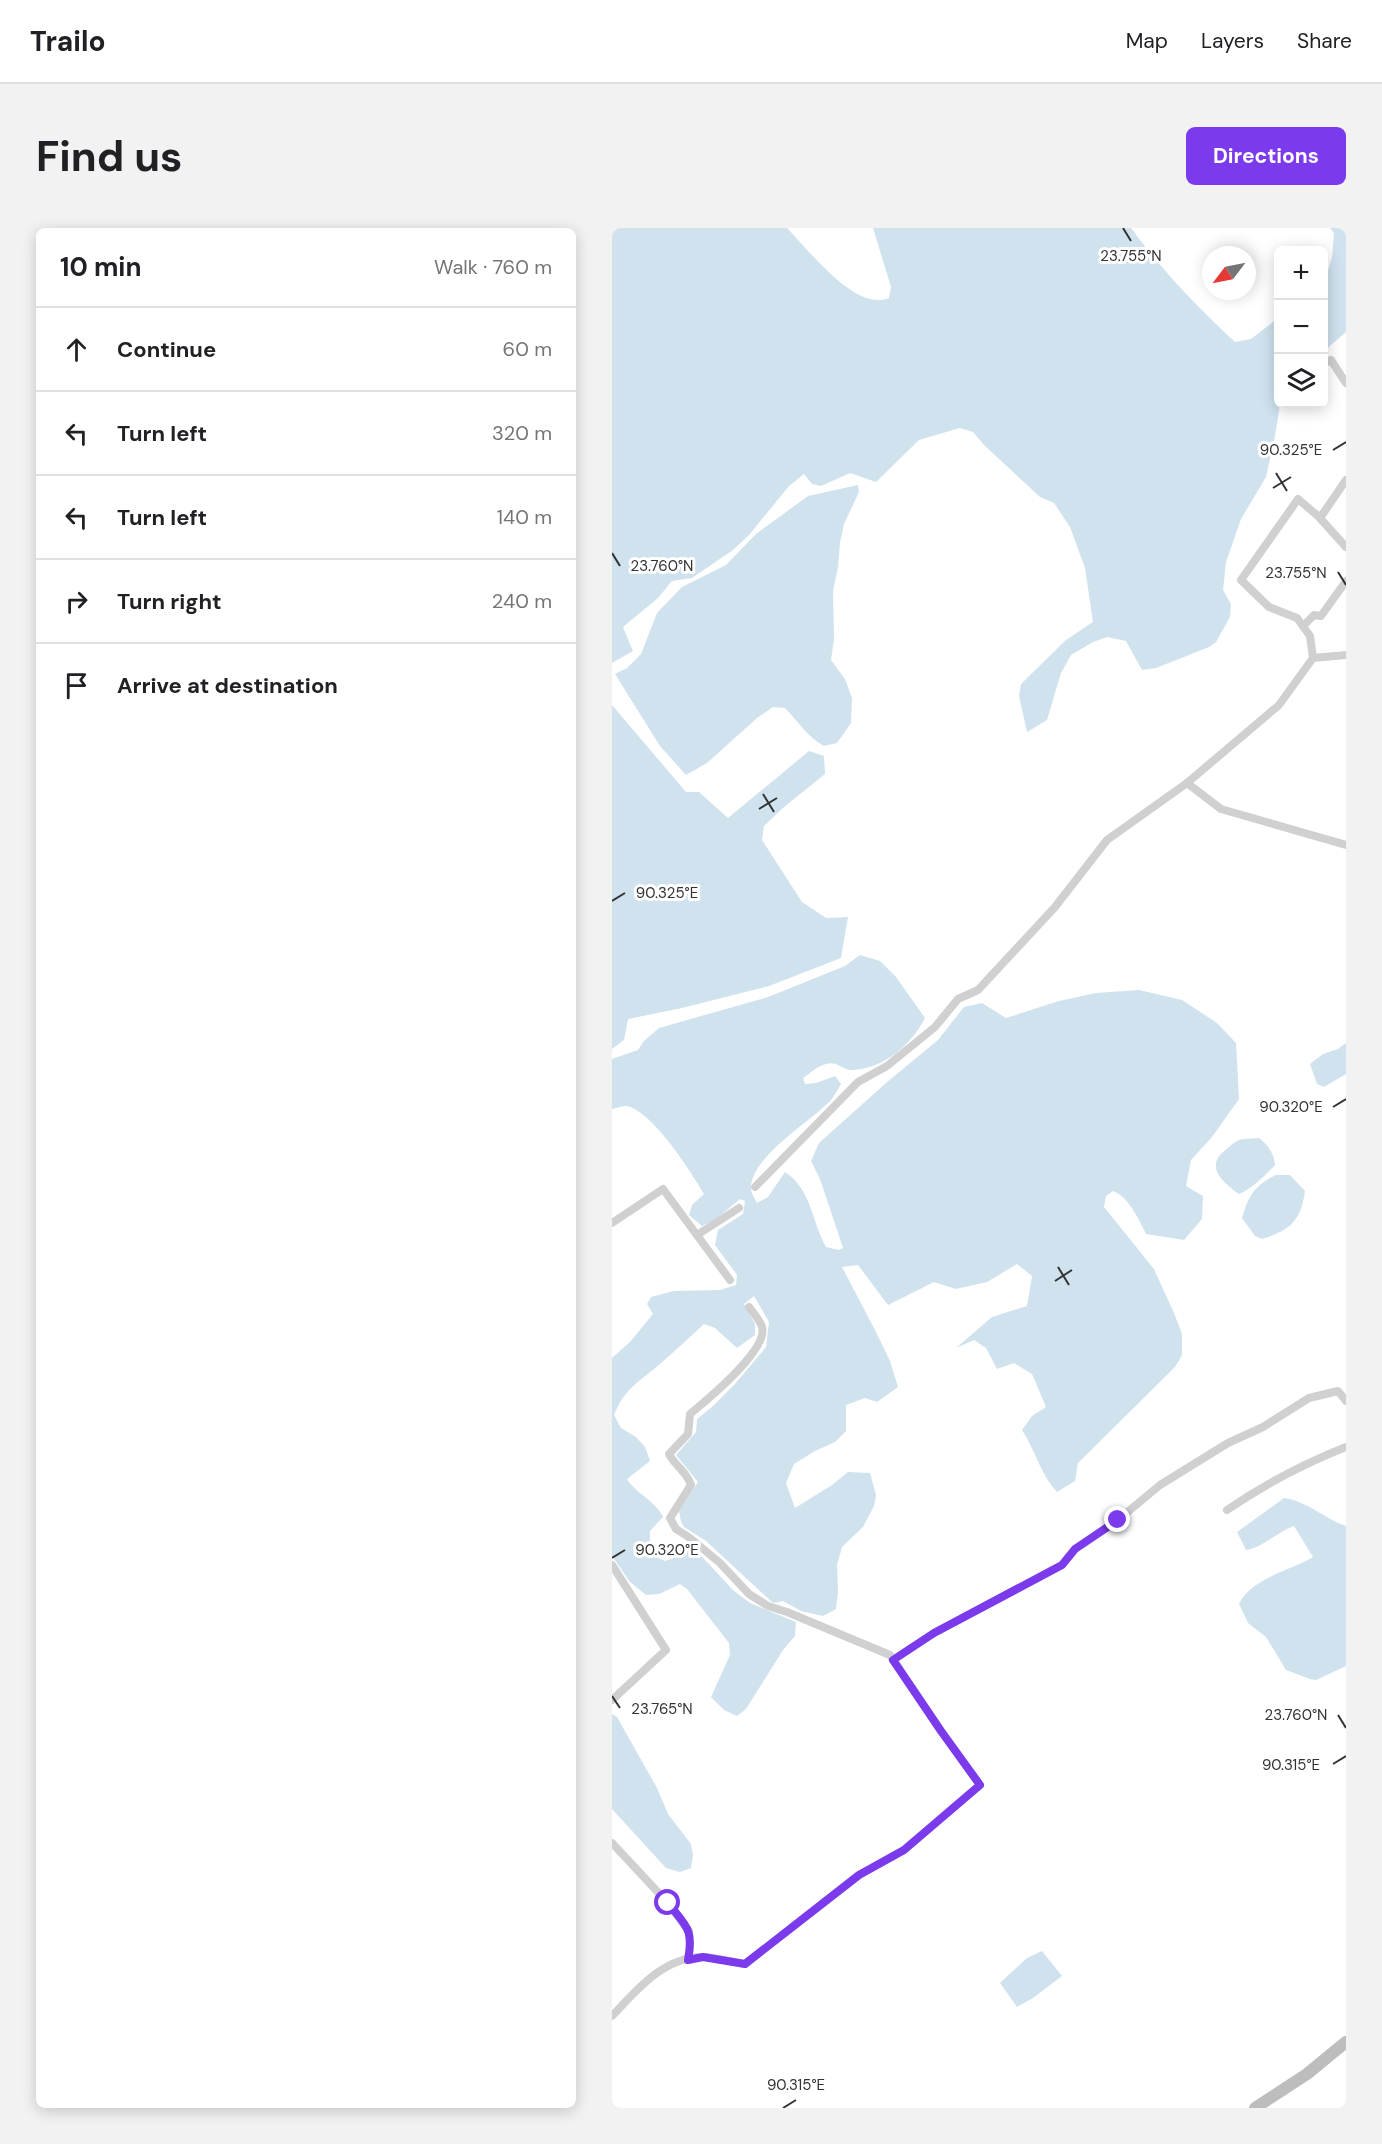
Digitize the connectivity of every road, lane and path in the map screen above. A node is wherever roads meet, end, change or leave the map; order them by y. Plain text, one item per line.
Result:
1 (1328, 361) edge
2 (1346, 383) edge
3 (1346, 480) edge
4 (1320, 518) junction
5 (1346, 547) edge
6 (1346, 581) edge
7 (1303, 626) junction
8 (1346, 655) edge
9 (1313, 658) junction
10 (1187, 783) junction
11 (1346, 845) edge
12 (755, 1186) dead end
13 (739, 1208) dead end
14 (612, 1223) edge
15 (697, 1235) junction
16 (730, 1280) dead end
17 (749, 1307) dead end
18 (1346, 1401) edge
19 (1346, 1448) edge
20 (1227, 1510) dead end
21 (612, 1565) edge
22 (893, 1660) junction
23 (612, 1701) edge
24 (612, 1843) edge
25 (688, 1960) junction
26 (612, 2016) edge
27 (1346, 2042) edge
28 (1255, 2108) edge

1 - 2 street
3 - 4 street
4 - 5 street
4 - 7 street
6 - 7 street
7 - 9 street
8 - 9 street
9 - 10 street
10 - 11 street
10 - 12 street
13 - 15 street
14 - 15 street
15 - 16 street
17 - 22 street
18 - 22 street
19 - 20 street
21 - 23 street
22 - 25 street
24 - 25 street
25 - 26 street
27 - 28 street

